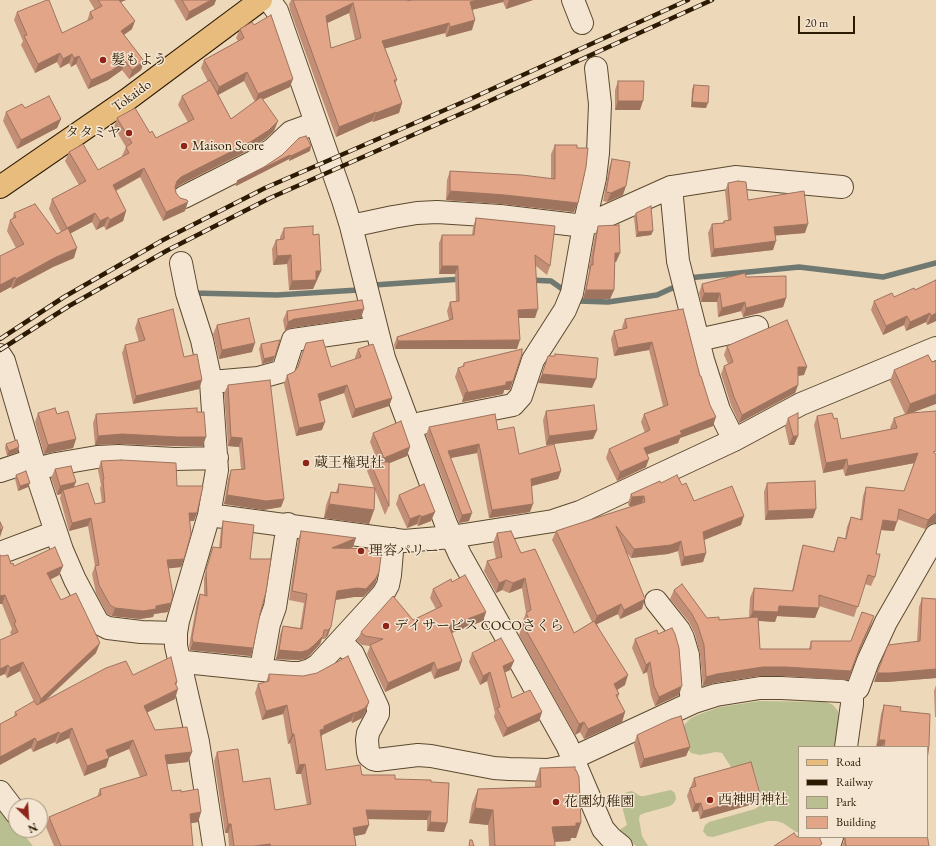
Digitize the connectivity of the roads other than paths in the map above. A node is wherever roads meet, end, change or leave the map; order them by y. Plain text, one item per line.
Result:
1 (261, 0) edge
2 (269, 0) edge
3 (573, 0) edge
4 (582, 23) dead end
5 (596, 68) dead end
6 (316, 123) junction
7 (0, 187) edge
8 (670, 187) junction
9 (842, 187) dead end
10 (184, 197) dead end
11 (351, 226) junction
12 (584, 226) junction
13 (181, 263) dead end
14 (757, 327) dead end
15 (376, 328) junction
16 (698, 340) junction
17 (936, 348) edge
18 (0, 354) edge
19 (211, 382) junction
20 (410, 428) junction
21 (734, 440) junction
22 (217, 458) junction
23 (35, 465) junction
24 (0, 471) edge
25 (209, 515) junction
26 (288, 524) junction
27 (56, 532) junction
28 (936, 535) edge
29 (452, 537) junction
30 (393, 539) junction
31 (0, 553) edge
32 (656, 601) dead end
33 (176, 633) junction
34 (340, 641) junction
35 (179, 663) junction
36 (261, 669) junction
37 (850, 695) junction
38 (694, 702) junction
39 (846, 746) edge
40 (574, 760) junction
41 (0, 792) edge
42 (8, 802) edge
43 (214, 846) edge
44 (621, 846) edge

1 - 7 main road, Tokaido
2 - 6 street
3 - 4 street
5 - 12 street
6 - 10 street
6 - 11 street
8 - 9 street
8 - 12 street
8 - 16 street
11 - 12 street
11 - 15 street
12 - 20 street
13 - 19 street
14 - 16 street
15 - 19 street
15 - 20 street
16 - 21 street
17 - 21 street
18 - 23 street
19 - 22 street
20 - 29 street
21 - 29 street
22 - 23 street
22 - 25 street
23 - 24 street
23 - 27 street
25 - 26 street
25 - 33 street
26 - 30 street
26 - 36 street
27 - 31 street
27 - 33 street
28 - 37 street
29 - 30 street
29 - 40 street
30 - 34 street
32 - 38 street
33 - 35 street
34 - 36 street
34 - 40 street
35 - 36 street
35 - 43 street
37 - 38 street
37 - 39 street
38 - 40 street
40 - 44 street
41 - 42 street

